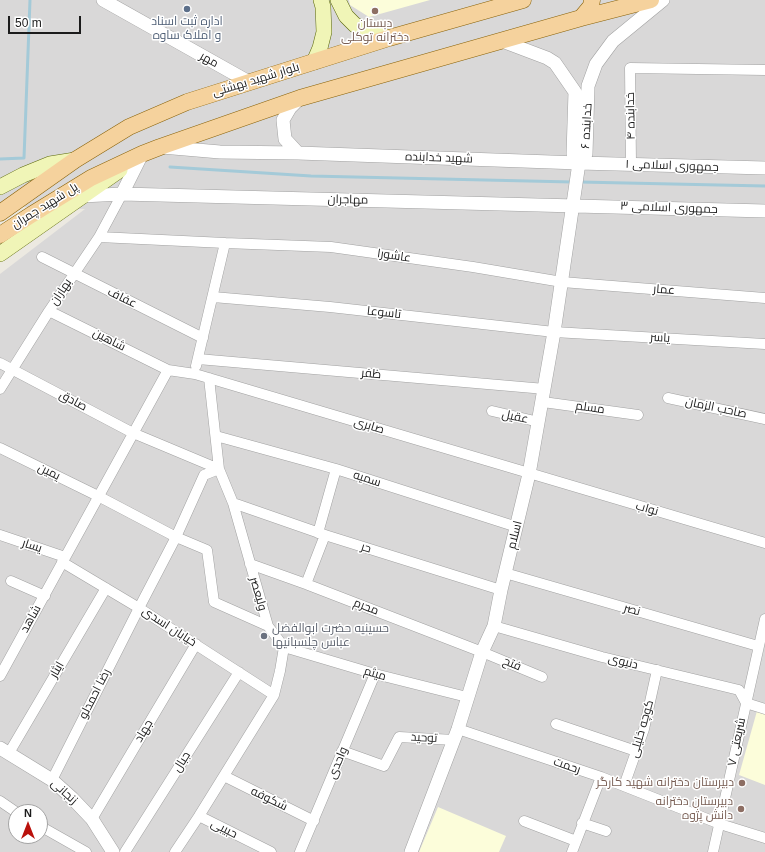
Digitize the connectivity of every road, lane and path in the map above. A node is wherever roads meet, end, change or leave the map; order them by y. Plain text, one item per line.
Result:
1 (103, 0) edge
2 (118, 0) edge
3 (523, 0) edge
4 (592, 0) edge
5 (651, 0) edge
6 (663, 0) edge
7 (338, 1) edge
8 (619, 3) edge
9 (322, 4) edge
10 (493, 4) edge
11 (128, 14) junction
12 (581, 18) junction
13 (389, 38) junction
14 (502, 41) junction
15 (314, 62) junction
16 (765, 70) edge
17 (249, 82) junction
18 (300, 98) junction
19 (160, 147) junction
20 (298, 152) junction
21 (142, 154) junction
22 (75, 160) junction
23 (579, 163) junction
24 (631, 164) junction
25 (765, 168) edge
26 (0, 187) edge
27 (122, 194) junction
28 (82, 196) junction
29 (574, 205) junction
30 (765, 211) edge
31 (0, 213) edge
32 (0, 236) edge
33 (99, 237) junction
34 (225, 243) junction
35 (0, 254) edge
36 (42, 257) dead end
37 (74, 274) junction
38 (562, 282) junction
39 (213, 297) junction
40 (765, 298) edge
41 (49, 310) junction
42 (554, 332) junction
43 (203, 338) junction
44 (765, 344) edge
45 (198, 359) junction
46 (0, 363) edge
47 (12, 369) junction
48 (168, 370) junction
49 (195, 374) junction
50 (209, 378) junction
51 (0, 389) edge
52 (544, 395) junction
53 (668, 398) dead end
54 (492, 411) dead end
55 (638, 415) dead end
56 (765, 418) edge
57 (539, 422) junction
58 (133, 433) junction
59 (216, 436) junction
60 (0, 448) edge
61 (219, 469) junction
62 (336, 469) junction
63 (529, 474) junction
64 (98, 496) junction
65 (232, 502) junction
66 (517, 527) junction
67 (322, 534) junction
68 (0, 535) edge
69 (176, 537) junction
70 (765, 543) edge
71 (63, 560) junction
72 (250, 564) junction
73 (505, 573) junction
74 (11, 581) dead end
75 (306, 584) junction
76 (106, 588) junction
77 (501, 590) junction
78 (45, 596) junction
79 (139, 608) junction
80 (765, 619) edge
81 (268, 626) junction
82 (494, 626) junction
83 (761, 643) edge
84 (196, 644) junction
85 (284, 646) junction
86 (482, 652) junction
87 (3, 661) edge
88 (657, 670) junction
89 (239, 672) junction
90 (376, 674) junction
91 (0, 676) edge
92 (542, 677) dead end
93 (274, 695) junction
94 (467, 697) junction
95 (746, 703) junction
96 (765, 709) edge
97 (556, 724) dead end
98 (456, 734) junction
99 (5, 751) edge
100 (342, 751) junction
101 (636, 751) junction
102 (224, 776) junction
103 (601, 777) junction
104 (52, 780) junction
105 (624, 786) junction
106 (199, 816) junction
107 (92, 819) junction
108 (314, 821) junction
109 (524, 821) dead end
110 (582, 823) junction
111 (720, 824) junction
112 (48, 831) edge
113 (606, 831) dead end
114 (765, 838) edge
115 (576, 841) junction
116 (86, 852) edge
117 (113, 852) edge
118 (125, 852) edge
119 (175, 852) edge
120 (271, 852) edge
121 (300, 852) edge
122 (411, 852) edge
123 (572, 852) edge
124 (713, 852) edge

1 - 11 street, مهر
2 - 11 street, مهر
3 - 10 main road, بلوار شهید بهشتی
4 - 12 main road
5 - 8 main road
6 - 23 street, خدابنده ۶
7 - 9 main road
7 - 13 main road
8 - 12 main road
9 - 15 main road
10 - 13 main road, بلوار شهید بهشتی
11 - 17 street, مهر
12 - 14 main road
13 - 15 main road, بلوار شهید بهشتی
14 - 18 main road
14 - 23 street, خدابنده ۶
15 - 17 main road, بلوار شهید بهشتی
16 - 24 street, خدابنده ۴
17 - 22 main road, بلوار شهید بهشتی
18 - 19 main road
18 - 20 street
19 - 20 street, شهید خدابنده
19 - 21 main road
20 - 23 street, شهید خدابنده
21 - 27 street
21 - 28 main road
21 - 32 main road, پل شهید چمران
22 - 26 main road, بلوار شهید بهشتی
22 - 31 main road, پل شهید چمران
23 - 24 street, جمهوری اسلامی ۱
23 - 29 street, اسلام
24 - 25 street, جمهوری اسلامی ۱
27 - 28 street, مهاجران
27 - 29 street, مهاجران
27 - 33 street, بهاران
28 - 35 main road
29 - 30 street, جمهوری اسلامی ۳
29 - 38 street, اسلام
33 - 34 street, عاشورا
33 - 37 street, بهاران
34 - 38 street, عاشورا
34 - 39 street
36 - 37 street, عفاف
37 - 41 street, بهاران
37 - 43 street, عفاف
38 - 40 street, عمار
38 - 42 street, اسلام
39 - 42 street, تاسوعا
39 - 43 street
41 - 47 street, بهاران
41 - 48 street, شاهین
42 - 44 street, یاسر
42 - 52 street, اسلام
43 - 45 street
45 - 49 street
45 - 52 street, ظفر
46 - 47 street, صادق
47 - 51 street, بهاران
47 - 58 street, صادق
48 - 49 street, شاهین
48 - 58 street, شاهد
49 - 50 street, صابری
50 - 59 street, ولیعصر
50 - 63 street, صابری
52 - 55 street, مسلم
52 - 57 street, اسلام
53 - 56 street, صاحب الزمان
54 - 57 street, عقیل
57 - 63 street, اسلام
58 - 61 street, صادق
58 - 64 street, شاهد
59 - 61 street, ولیعصر
59 - 62 street, سمیه
60 - 64 street, یمین
61 - 65 street, ولیعصر
61 - 69 street, رضا احمدلو
62 - 66 street, سمیه
62 - 67 street
63 - 66 street, اسلام
63 - 70 street, نواب
64 - 69 street, یمین
64 - 71 street, شاهد
65 - 67 street, حر
65 - 72 street, ولیعصر
66 - 73 street, اسلام
67 - 75 street
67 - 77 street, حر
68 - 71 street, یسار
69 - 79 street, رضا احمدلو
69 - 81 street, یمین
71 - 76 street, خیابان اسدی
71 - 78 street, شاهد
72 - 75 street, محرم
72 - 81 street, ولیعصر
73 - 77 street, اسلام
73 - 83 street, نصر
74 - 78 street
75 - 86 street, محرم
76 - 79 street, خیابان اسدی
76 - 99 street, ایثار
77 - 82 street, اسلام
78 - 87 street, شاهد
79 - 84 street, خیابان اسدی
79 - 104 street, رضا احمدلو
80 - 83 street, شریعتی ۷
81 - 85 street, ولیعصر
82 - 86 street, اسلام
82 - 88 street, دنیوی
83 - 95 street, شریعتی ۷
84 - 89 street, خیابان اسدی
84 - 107 street, جهاد
85 - 90 street, میثم
85 - 93 street
86 - 92 street, فتح
86 - 94 street, اسلام
87 - 91 street, شاهد
88 - 95 street, دنیوی
88 - 101 street, کوچه خلیلی
89 - 93 street, خیابان اسدی
89 - 118 street, جبال
90 - 94 street, میثم
90 - 100 street, واحدی
93 - 102 street
94 - 98 street, اسلام
95 - 96 street
95 - 111 street, شریعتی ۷
97 - 101 street
98 - 100 street, توحید
98 - 103 street, رحمت
98 - 122 street, اسلام
99 - 104 street, زنجانی
100 - 108 street, واحدی
101 - 105 street, کوچه خلیلی
102 - 106 street
102 - 108 street, شکوفه
103 - 105 street, رحمت
103 - 110 street
104 - 107 street, زنجانی
105 - 111 street, رحمت
106 - 119 street
106 - 120 street, حبیبی
107 - 117 street, زنجانی
108 - 121 street, واحدی
109 - 115 street
110 - 113 street
110 - 115 street
111 - 114 street, رحمت
111 - 124 street, شریعتی ۷
112 - 116 street
115 - 123 street

